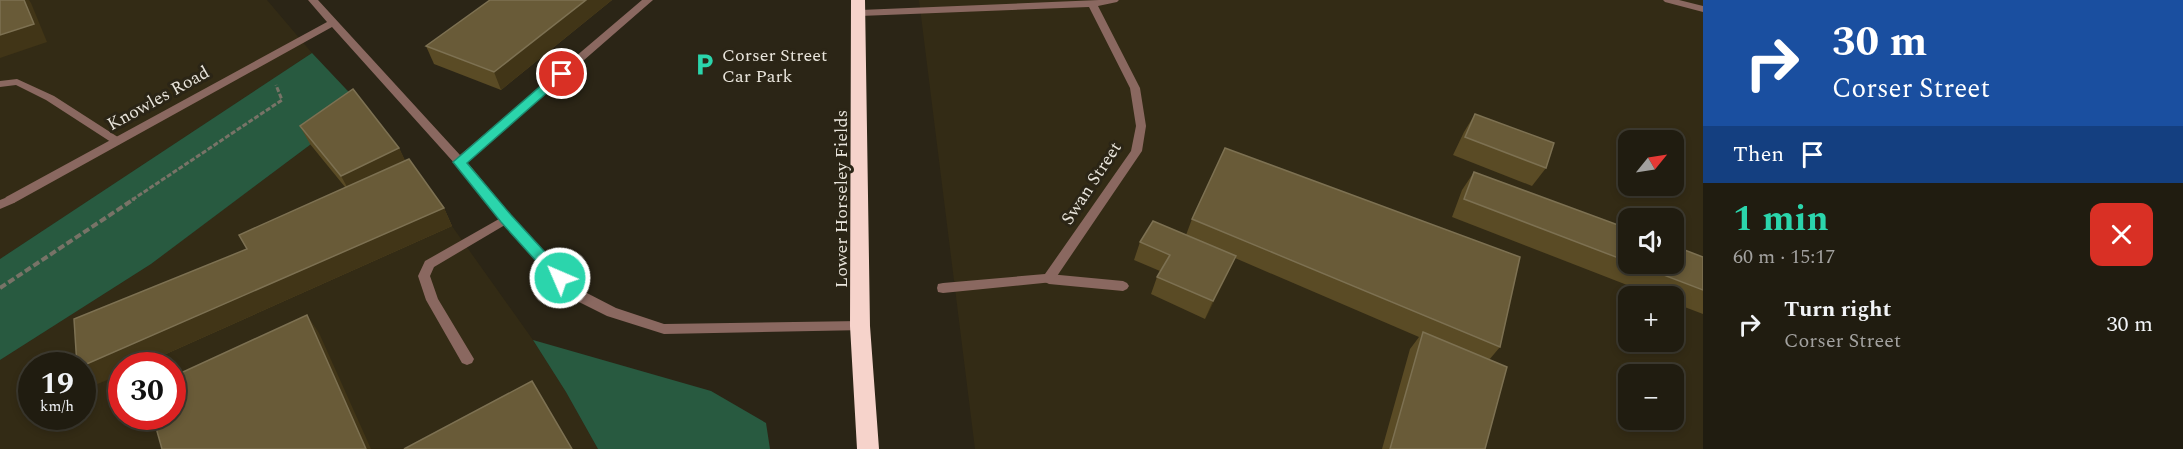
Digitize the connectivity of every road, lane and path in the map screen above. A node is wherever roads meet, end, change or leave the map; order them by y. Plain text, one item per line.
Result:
1 (313, 0) edge
2 (648, 0) edge
3 (1114, 0) edge
4 (1668, 0) edge
5 (1092, 4) junction
6 (859, 6) edge
7 (1703, 9) edge
8 (332, 23) junction
9 (267, 59) junction
10 (0, 84) edge
11 (118, 141) junction
12 (460, 162) junction
13 (5, 202) edge
14 (506, 219) junction
15 (1049, 279) junction
16 (1123, 286) dead end
17 (0, 288) edge
18 (943, 288) dead end
19 (860, 326) junction
20 (467, 359) dead end
21 (868, 449) edge

1 - 8 street
2 - 12 street
3 - 5 street
4 - 7 street
5 - 6 street
5 - 15 street, Swan Street
6 - 19 highway, Lower Horseley Fields
8 - 9 street, Knowles Road
8 - 12 street
9 - 11 street, Knowles Road
9 - 17 path
10 - 11 street
11 - 13 street, Knowles Road
12 - 14 street
14 - 19 street
14 - 20 street
15 - 16 street
15 - 18 street
19 - 21 highway, Lower Horseley Fields

